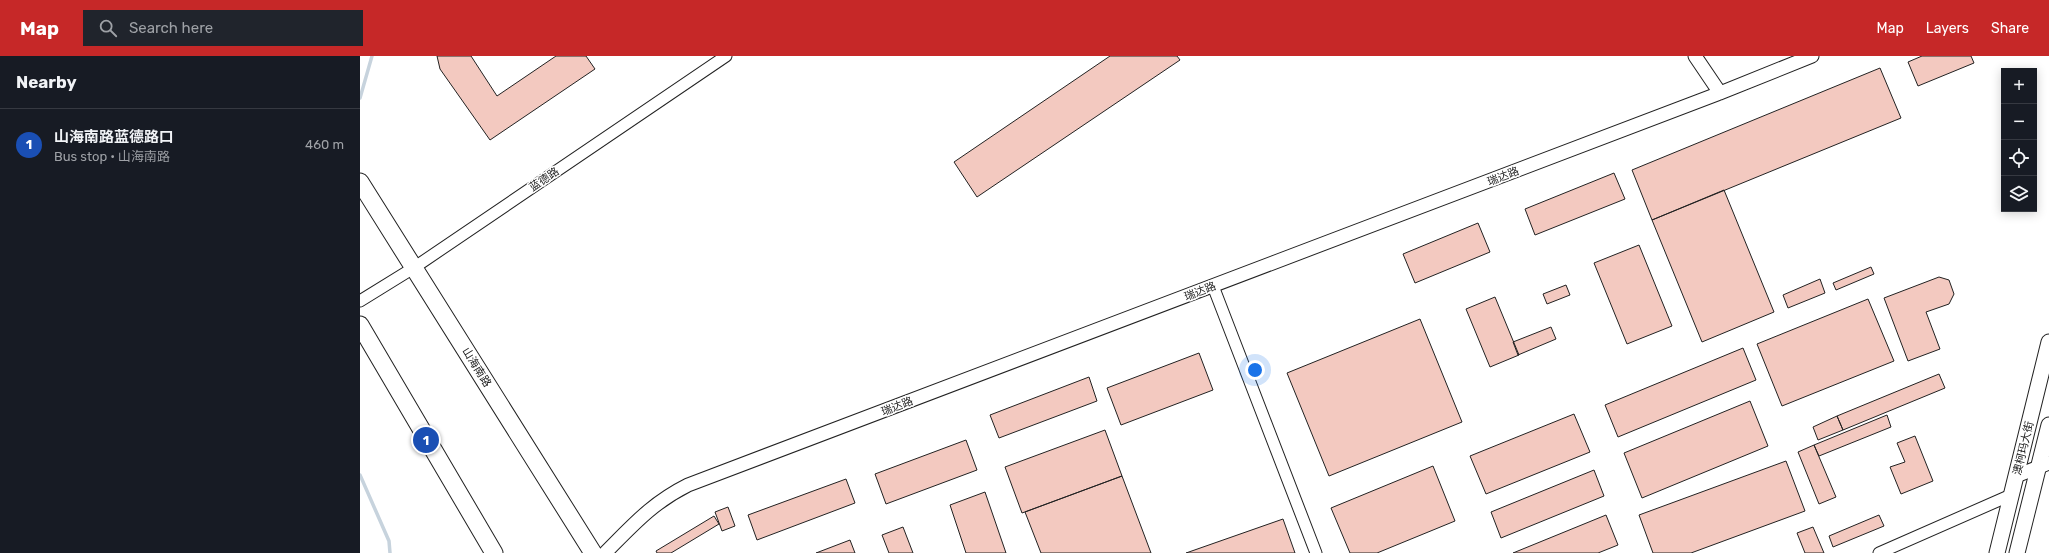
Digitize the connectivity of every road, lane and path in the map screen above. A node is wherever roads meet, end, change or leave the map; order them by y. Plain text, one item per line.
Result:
1 (726, 56) edge
2 (1695, 56) edge
3 (1812, 56) edge
4 (1720, 93) junction
5 (360, 182) edge
6 (415, 267) junction
7 (1213, 286) junction
8 (360, 302) edge
9 (360, 325) edge
10 (2049, 342) edge
11 (2049, 425) edge
12 (2044, 465) edge
13 (2016, 476) junction
14 (2011, 495) junction
15 (494, 553) edge
16 (593, 553) edge
17 (605, 553) edge
18 (1316, 553) edge
19 (1879, 553) edge
20 (1997, 553) edge
21 (2017, 553) edge

1 - 6 street, 蓝德路
2 - 4 street
3 - 4 street, 瑞达路
4 - 7 street, 瑞达路
5 - 6 main road, 山海南路
6 - 8 street, 蓝德路
6 - 16 main road, 山海南路
7 - 17 street, 瑞达路
7 - 18 street
9 - 15 main road
10 - 13 main road, 澳柯玛大街
11 - 12 main road, 澳柯玛大街
12 - 13 street
12 - 21 main road, 澳柯玛大街
13 - 14 main road, 澳柯玛大街
14 - 19 street
14 - 20 main road, 澳柯玛大街

